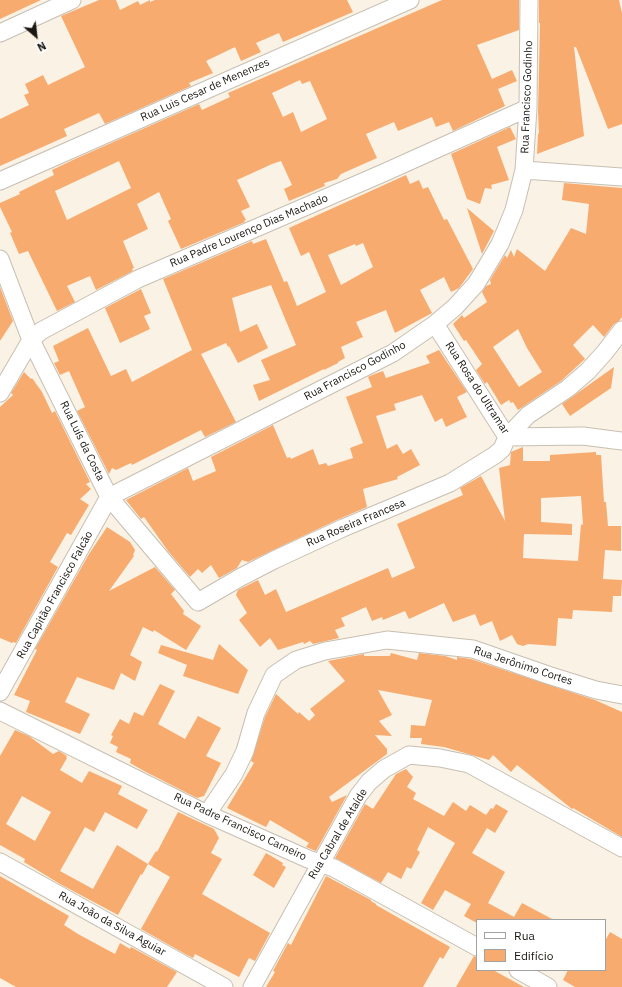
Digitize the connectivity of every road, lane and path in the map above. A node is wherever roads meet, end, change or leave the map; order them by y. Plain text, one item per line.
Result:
1 (72, 0) edge
2 (410, 0) edge
3 (529, 0) edge
4 (0, 33) edge
5 (528, 108) junction
6 (524, 170) junction
7 (622, 177) edge
8 (0, 181) edge
9 (0, 259) edge
10 (435, 324) junction
11 (622, 330) edge
12 (31, 340) junction
13 (0, 393) edge
14 (507, 437) junction
15 (622, 441) edge
16 (109, 497) junction
17 (198, 602) joint
18 (0, 692) edge
19 (622, 695) edge
20 (0, 711) edge
21 (207, 814) junction
22 (622, 848) edge
23 (0, 862) edge
24 (321, 862) junction
25 (476, 946) edge
26 (520, 971) edge
27 (224, 987) edge
28 (252, 987) edge
29 (548, 987) edge

1 - 4 street
2 - 8 street, Rua Luis Cesar de Menenzes
3 - 5 street, Rua Francisco Godinho
5 - 6 street, Rua Francisco Godinho
5 - 12 street, Rua Padre Lourenço Dias Machado
6 - 7 street
6 - 10 street, Rua Francisco Godinho
9 - 12 street, Rua Luís da Costa
10 - 14 street, Rua Rosa do Ultramar
10 - 16 street, Rua Francisco Godinho
11 - 14 street, Rua Roseira Francesa
12 - 13 street, Rua Padre Lourenço Dias Machado
12 - 16 street, Rua Luís da Costa
14 - 15 street, Rua Rosa do Ultramar
14 - 17 street, Rua Roseira Francesa
16 - 17 street, Rua Luís da Costa
16 - 18 street, Rua Capitão Francisco Falcão
19 - 21 street, Rua Jerônimo Cortes
20 - 21 street, Rua Padre Francisco Carneiro
21 - 24 street, Rua Padre Francisco Carneiro
22 - 24 street, Rua Cabral de Ataíde
23 - 27 street, Rua João da Silva Aguiar
24 - 25 street, Rua Padre Francisco Carneiro
24 - 28 street, Rua Cabral de Ataíde
26 - 29 street

